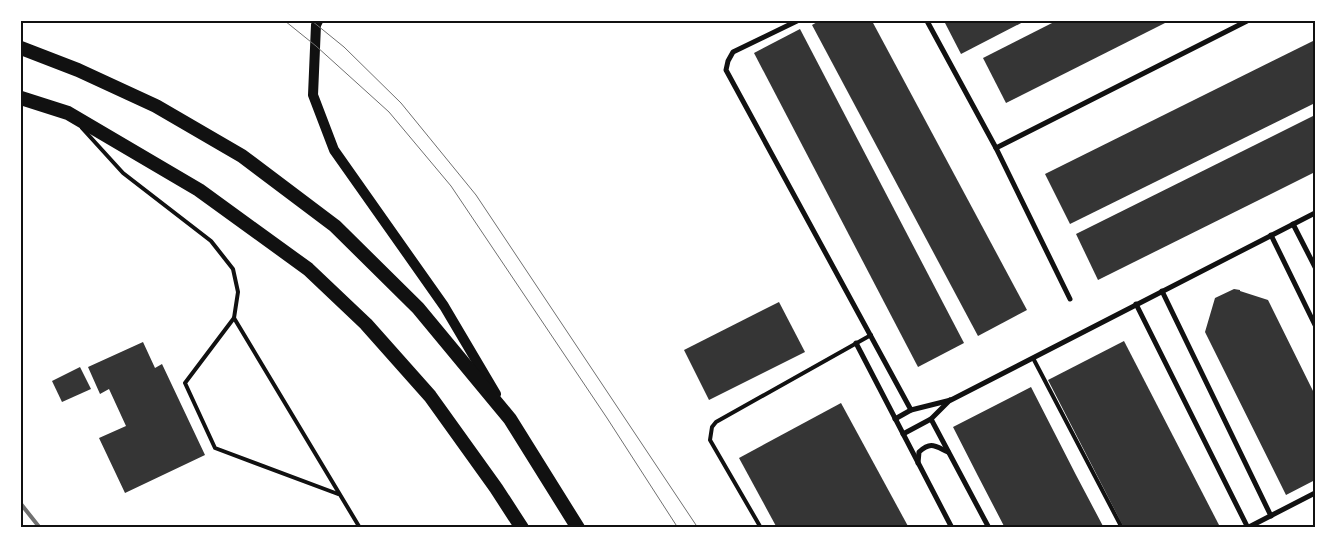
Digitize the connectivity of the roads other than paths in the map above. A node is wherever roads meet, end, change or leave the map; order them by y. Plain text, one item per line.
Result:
1 (318, 21) edge
2 (797, 21) edge
3 (927, 21) edge
4 (1247, 21) edge
5 (21, 48) edge
6 (21, 98) edge
7 (68, 113) junction
8 (996, 148) junction
9 (1315, 213) edge
10 (1293, 224) junction
11 (1271, 235) junction
12 (1315, 267) edge
13 (1162, 291) junction
14 (1070, 299) dead end
15 (1136, 304) junction
16 (234, 318) junction
17 (1315, 325) edge
18 (871, 335) junction
19 (856, 343) junction
20 (1033, 358) junction
21 (951, 400) junction
22 (912, 410) junction
23 (510, 419) junction
24 (895, 419) junction
25 (931, 419) junction
26 (903, 434) junction
27 (948, 452) junction
28 (918, 463) junction
29 (1315, 493) edge
30 (338, 494) junction
31 (1271, 516) junction
32 (359, 528) edge
33 (522, 528) edge
34 (578, 528) edge
35 (761, 528) edge
36 (952, 528) edge
37 (989, 528) edge
38 (1122, 528) edge
39 (1248, 528) edge

1 - 23 main road
2 - 18 street
3 - 8 street
4 - 8 street
5 - 23 highway
6 - 7 highway
7 - 16 lane
7 - 33 highway
8 - 14 street
9 - 10 street
10 - 11 street
10 - 12 street
11 - 13 street
11 - 17 street
13 - 15 street
13 - 31 street
15 - 20 street
15 - 39 street
16 - 30 lane
16 - 30 lane
18 - 19 lane
18 - 22 street
19 - 24 street
19 - 35 lane
20 - 21 street
20 - 38 lane
21 - 22 street
21 - 25 street
22 - 24 street
23 - 34 highway
24 - 26 street
25 - 26 street
25 - 27 street
26 - 28 street
27 - 28 street
27 - 37 street
28 - 36 street
29 - 31 street
30 - 32 lane
31 - 39 street

